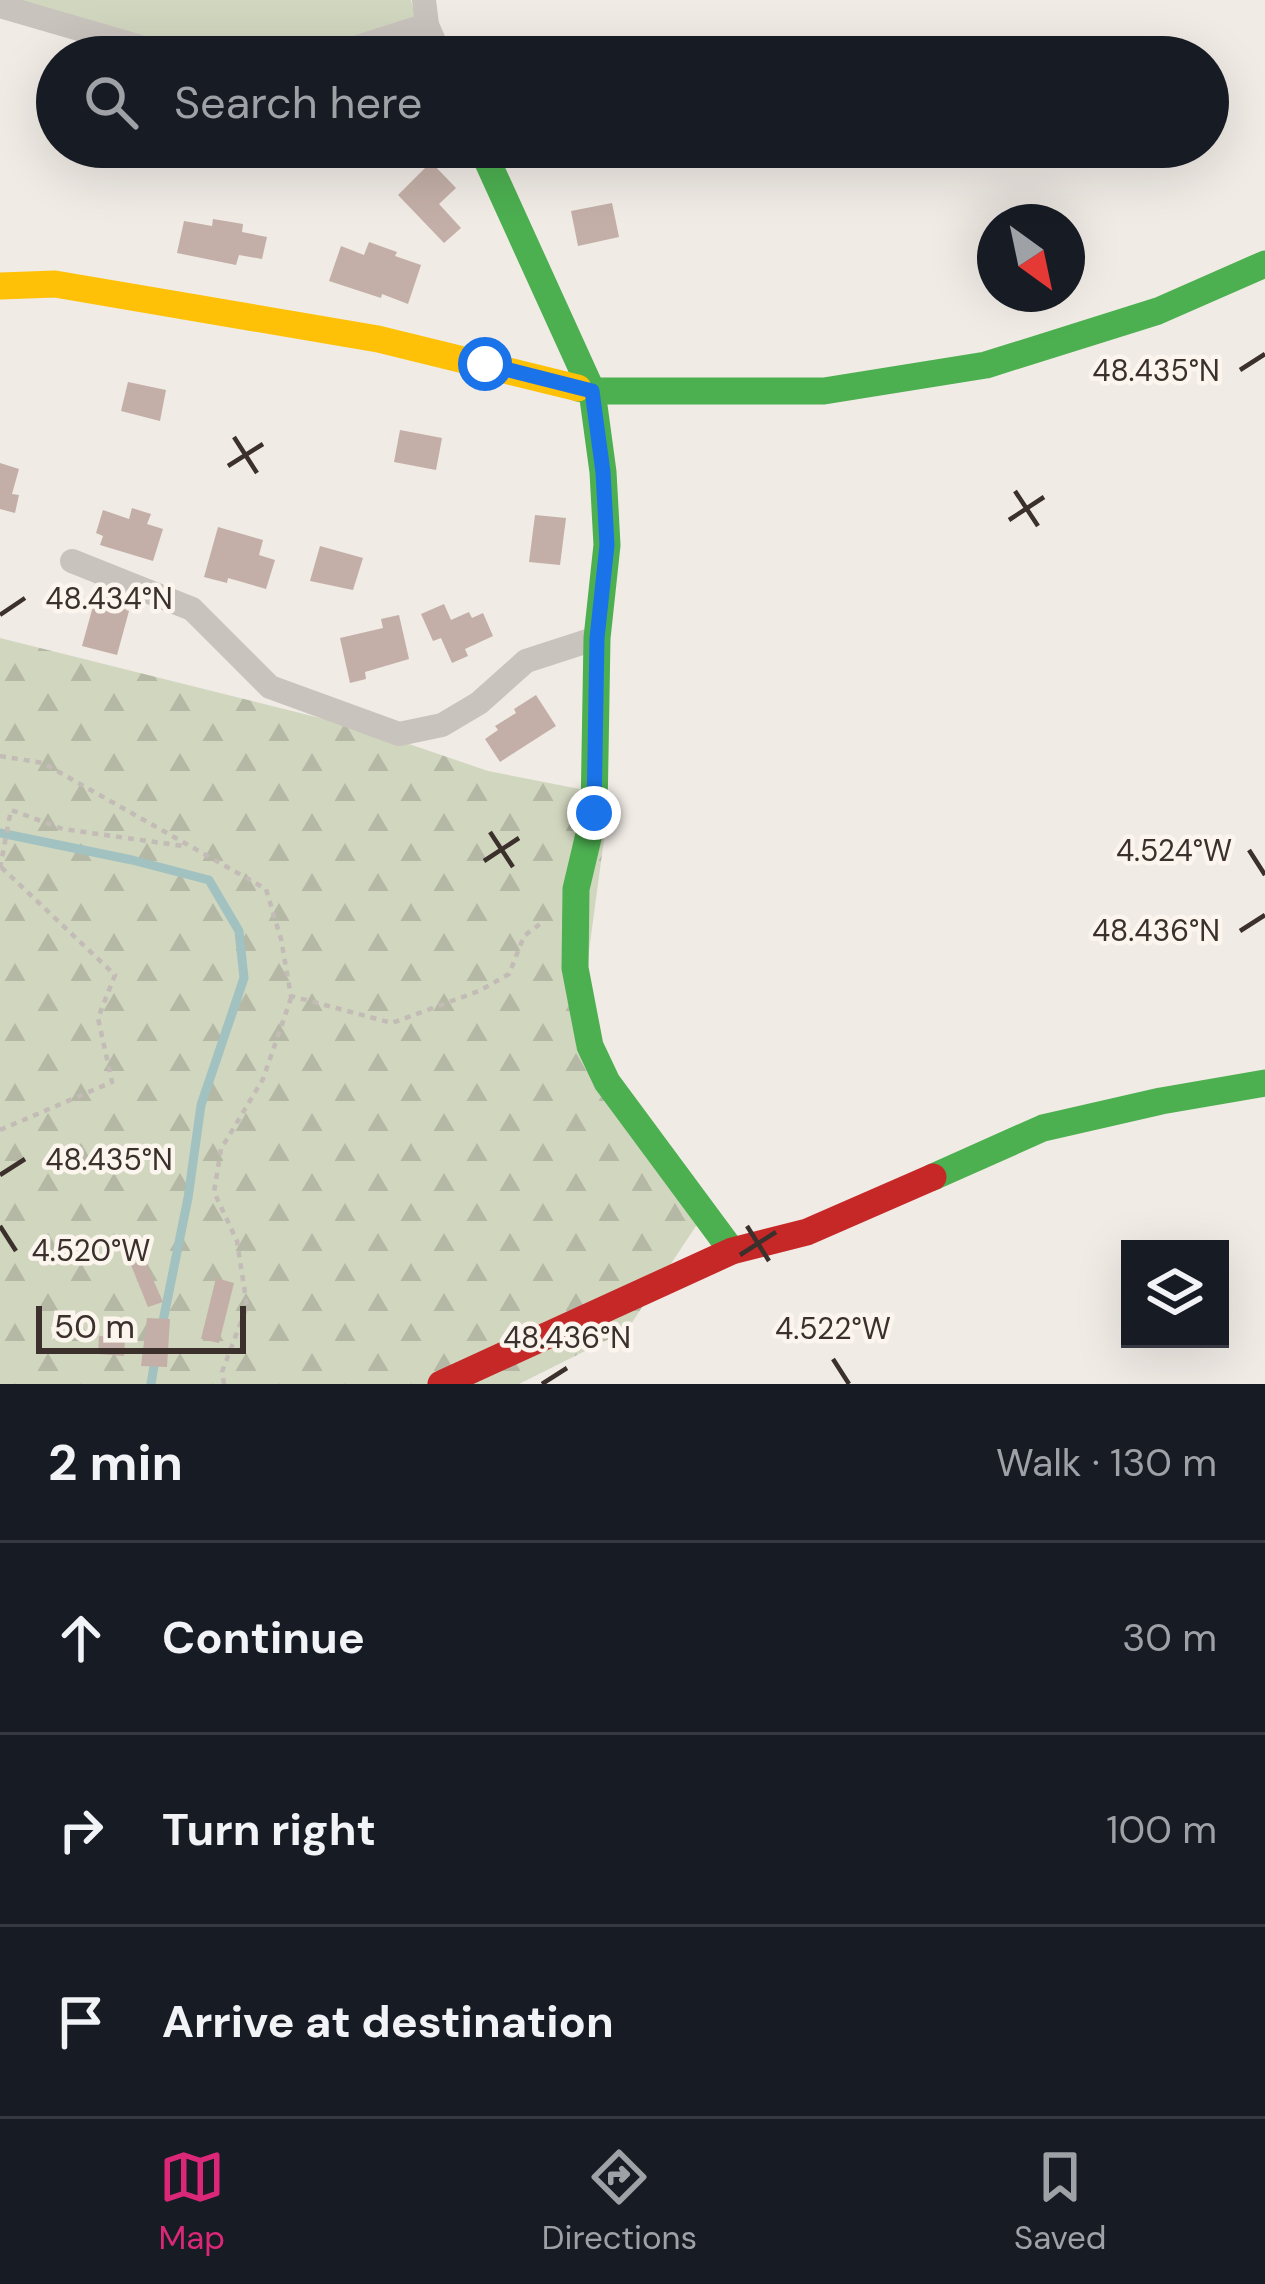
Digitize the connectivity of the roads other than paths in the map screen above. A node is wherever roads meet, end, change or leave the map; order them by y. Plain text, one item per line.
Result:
1 (0, 6) edge
2 (426, 13) edge
3 (103, 36) edge
4 (376, 36) edge
5 (491, 168) edge
6 (1265, 264) edge
7 (0, 286) edge
8 (592, 391) junction
9 (72, 561) dead end
10 (597, 638) junction
11 (1265, 1083) edge
12 (732, 1251) junction
13 (441, 1384) edge

1 - 3 street
2 - 4 street
5 - 8 street
6 - 8 street
7 - 8 street
8 - 10 street
9 - 10 street
10 - 12 street
11 - 12 street
12 - 13 street

